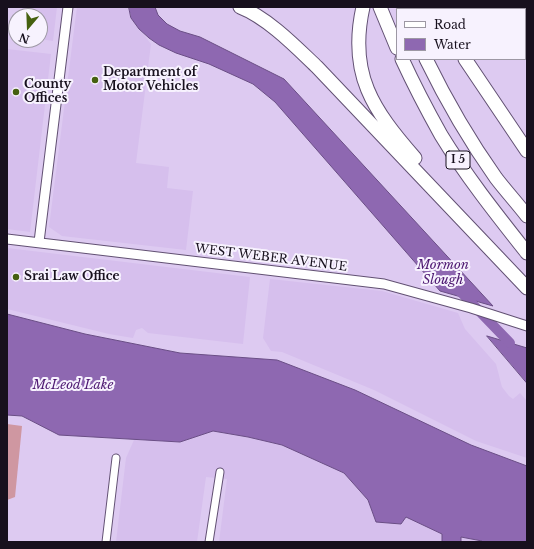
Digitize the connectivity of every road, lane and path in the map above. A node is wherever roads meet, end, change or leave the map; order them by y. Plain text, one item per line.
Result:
1 (68, 7) edge
2 (240, 7) edge
3 (363, 7) edge
4 (380, 7) edge
5 (396, 46) edge
6 (402, 60) edge
7 (427, 60) edge
8 (466, 60) edge
9 (527, 151) edge
10 (527, 216) edge
11 (7, 238) edge
12 (39, 242) junction
13 (527, 253) edge
14 (494, 254) junction
15 (527, 288) edge
16 (527, 326) edge
17 (116, 458) dead end
18 (220, 472) dead end
19 (106, 542) edge
20 (209, 542) edge

1 - 12 street
2 - 14 highway
3 - 14 highway
4 - 5 highway
6 - 13 highway, I 5
7 - 10 highway, I 5
8 - 9 highway
11 - 12 street, WEST WEBER AVENUE
12 - 16 street, WEST WEBER AVENUE
14 - 15 highway
17 - 19 street
18 - 20 street

